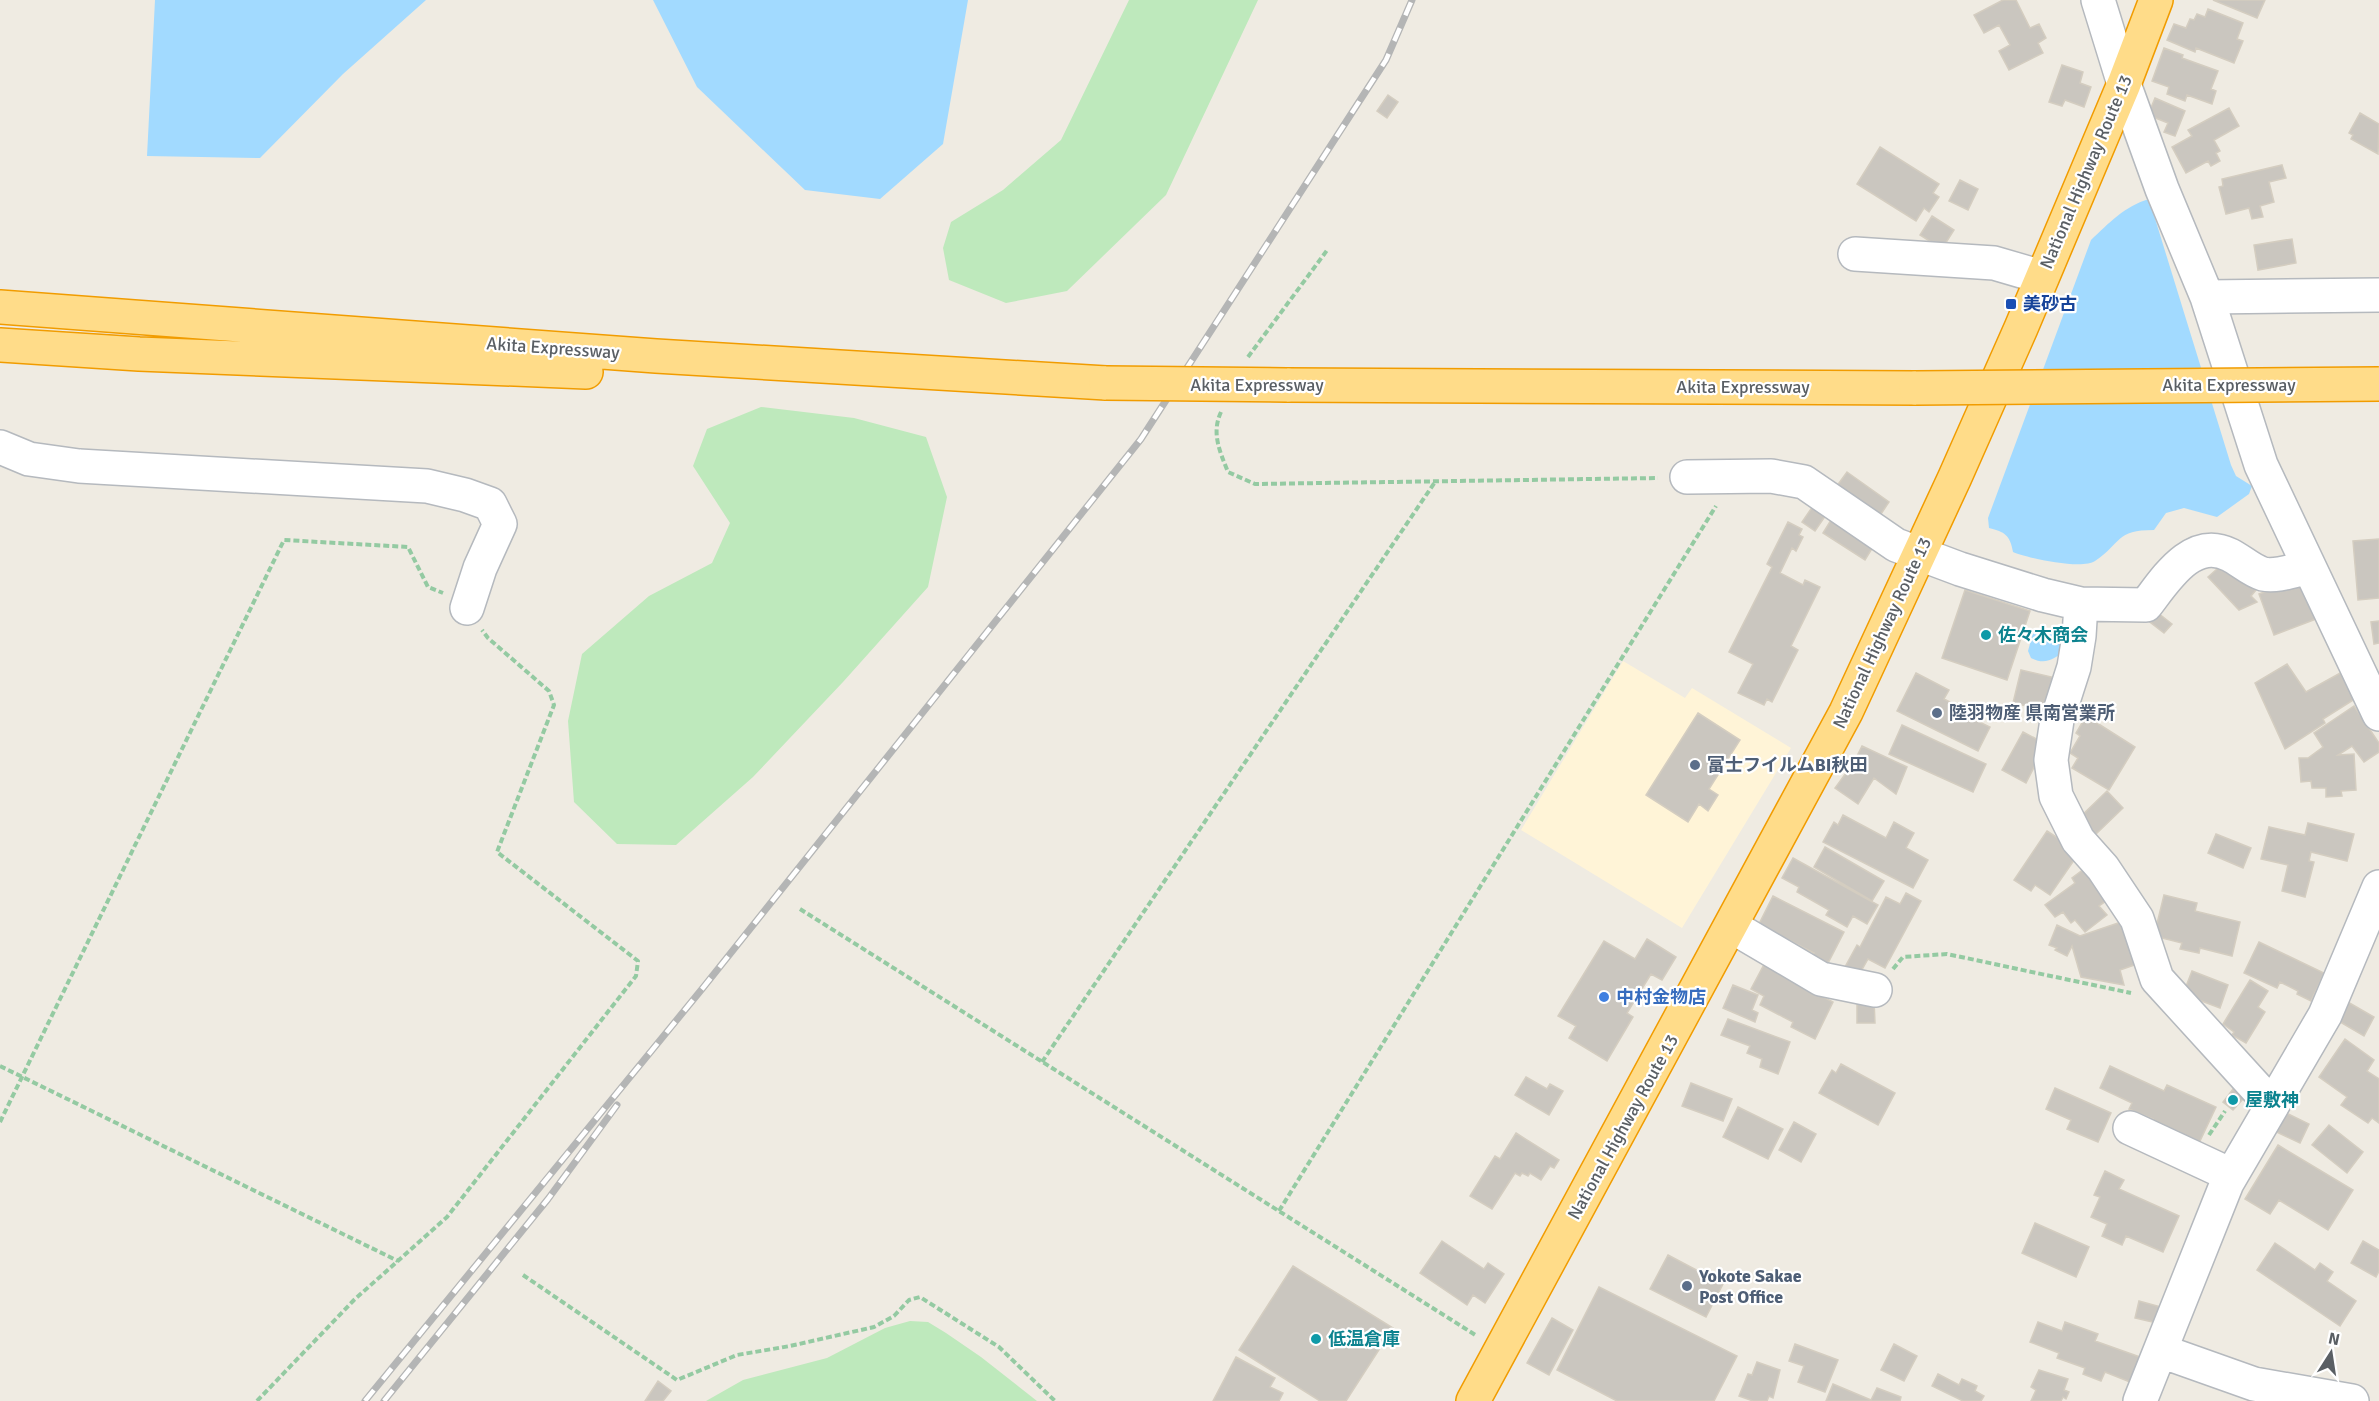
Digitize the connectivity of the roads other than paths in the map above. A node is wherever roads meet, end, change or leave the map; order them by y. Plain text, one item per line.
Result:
1 (2098, 0) edge
2 (2156, 0) edge
3 (2124, 84) junction
4 (1855, 254) dead end
5 (2042, 277) junction
6 (2379, 295) edge
7 (2207, 297) junction
8 (0, 307) edge
9 (0, 345) edge
10 (1106, 383) junction
11 (2379, 384) edge
12 (0, 447) edge
13 (1687, 477) road end
14 (1920, 555) junction
15 (2309, 567) junction
16 (2081, 604) junction
17 (467, 608) road end
18 (2379, 714) edge
19 (2379, 887) edge
20 (1731, 926) junction
21 (1875, 990) road end
22 (2271, 1104) junction
23 (2130, 1128) dead end
24 (2231, 1175) junction
25 (2161, 1351) junction
26 (1473, 1401) edge
27 (2140, 1401) edge
28 (2352, 1401) edge

1 - 3 street
2 - 3 highway, National Highway Route 13
3 - 5 highway, National Highway Route 13
3 - 7 street
4 - 5 street
5 - 14 highway, National Highway Route 13
6 - 7 street
7 - 15 street
8 - 10 highway, Akita Expressway
9 - 10 highway, Akita Expressway
10 - 11 highway, Akita Expressway, bridge
12 - 17 street
13 - 14 street
14 - 16 street
14 - 20 highway, National Highway Route 13
15 - 16 street
15 - 18 street
16 - 22 street
19 - 22 street
20 - 21 street
20 - 26 highway, National Highway Route 13
22 - 24 street
23 - 24 street
24 - 25 street
25 - 27 street
25 - 28 street

